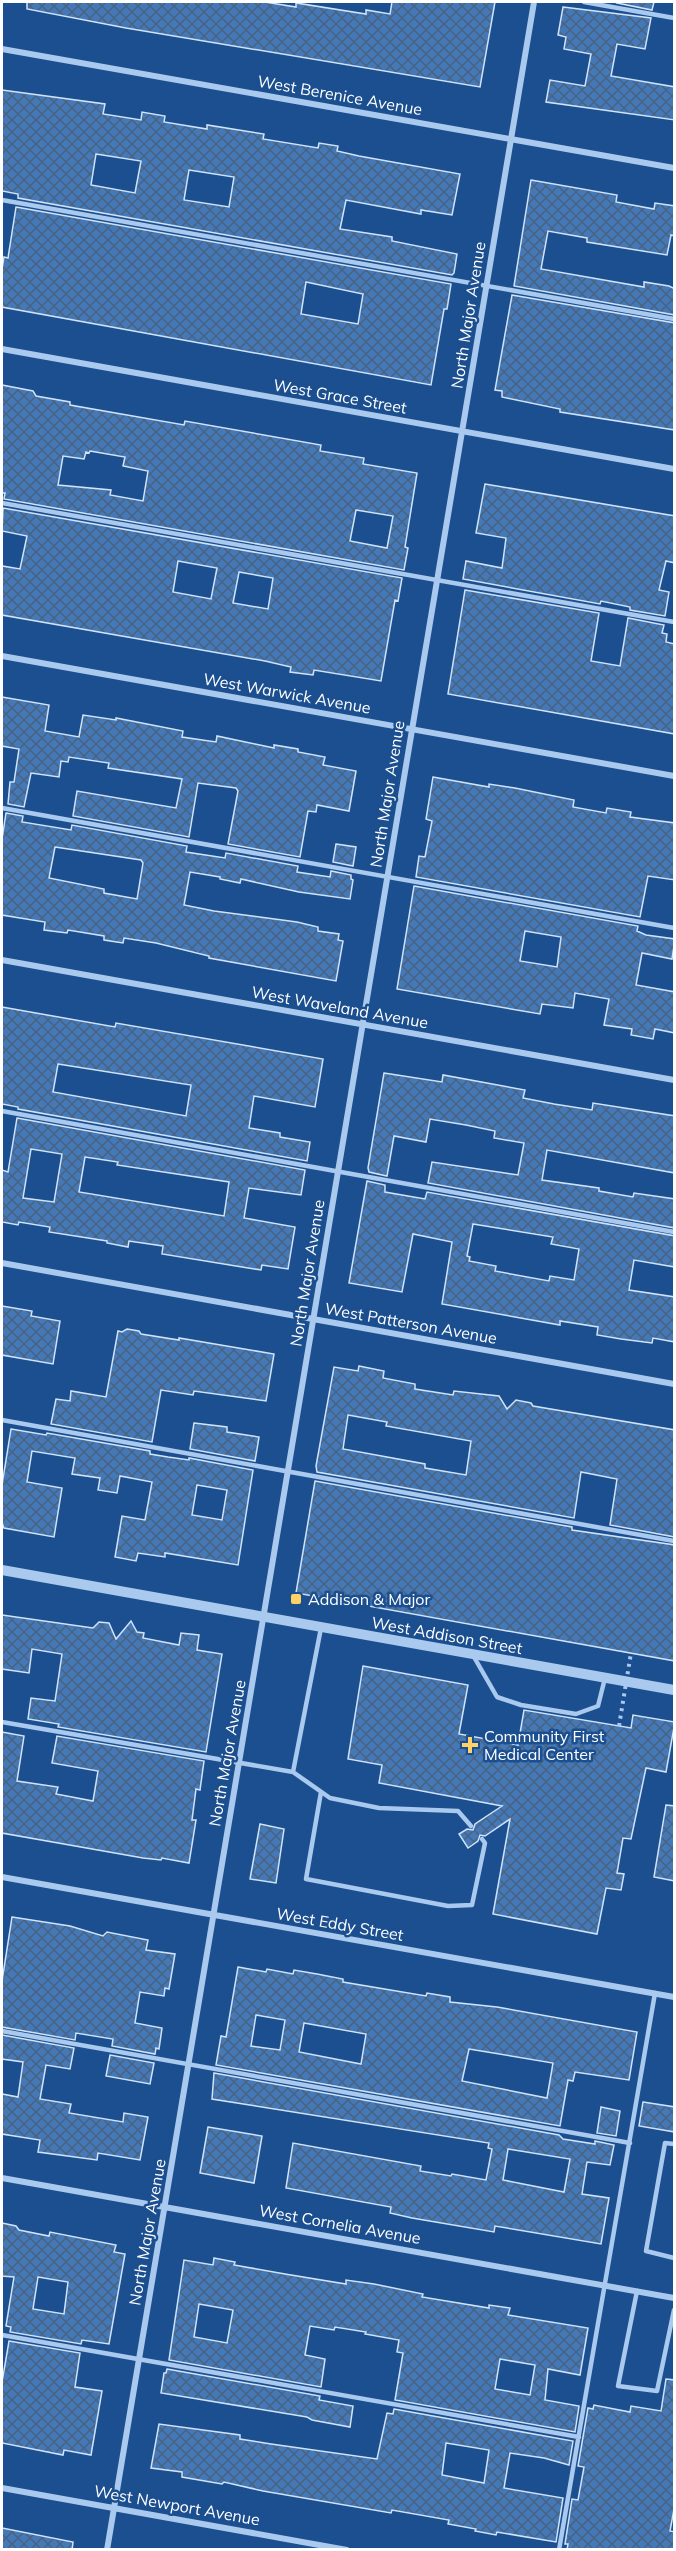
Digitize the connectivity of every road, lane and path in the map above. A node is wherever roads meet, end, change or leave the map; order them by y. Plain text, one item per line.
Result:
1 (534, 2) edge
2 (584, 2) edge
3 (675, 18) edge
4 (2, 49) edge
5 (511, 139) junction
6 (675, 168) edge
7 (2, 200) edge
8 (486, 286) junction
9 (675, 320) edge
10 (2, 349) edge
11 (462, 431) junction
12 (675, 469) edge
13 (2, 503) edge
14 (437, 580) junction
15 (675, 622) edge
16 (2, 656) edge
17 (412, 729) junction
18 (675, 776) edge
19 (2, 808) edge
20 (387, 877) junction
21 (675, 928) edge
22 (2, 960) edge
23 (363, 1024) junction
24 (675, 1080) edge
25 (2, 1111) edge
26 (338, 1172) junction
27 (675, 1232) edge
28 (2, 1263) edge
29 (313, 1319) junction
30 (675, 1384) edge
31 (2, 1420) edge
32 (288, 1472) junction
33 (675, 1541) edge
34 (2, 1570) edge
35 (263, 1618) junction
36 (321, 1628) junction
37 (631, 1653) dead end
38 (472, 1655) junction
39 (605, 1678) junction
40 (675, 1690) edge
41 (2, 1722) edge
42 (619, 1726) dead end
43 (239, 1765) junction
44 (293, 1772) junction
45 (321, 1792) junction
46 (471, 1826) dead end
47 (482, 1839) dead end
48 (2, 1877) edge
49 (213, 1915) junction
50 (655, 1993) junction
51 (675, 1997) edge
52 (2, 2031) edge
53 (188, 2064) junction
54 (630, 2143) junction
55 (675, 2144) edge
56 (2, 2178) edge
57 (165, 2207) junction
58 (675, 2258) edge
59 (605, 2285) junction
60 (637, 2291) junction
61 (675, 2298) edge
62 (675, 2310) edge
63 (2, 2335) edge
64 (139, 2359) junction
65 (579, 2437) junction
66 (2, 2488) edge
67 (114, 2508) junction
68 (107, 2550) edge
69 (347, 2550) edge
70 (560, 2550) edge

1 - 5 street, North Major Avenue
2 - 3 lane
4 - 5 street, West Berenice Avenue
5 - 6 street, West Berenice Avenue
5 - 8 street, North Major Avenue
7 - 8 lane
8 - 9 lane
8 - 11 street, North Major Avenue
10 - 11 street, West Grace Street
11 - 12 street, West Grace Street
11 - 14 street, North Major Avenue
13 - 14 lane
14 - 15 lane
14 - 17 street, North Major Avenue
16 - 17 street, West Warwick Avenue
17 - 18 street, West Warwick Avenue
17 - 20 street, North Major Avenue
19 - 20 lane
20 - 21 lane
20 - 23 street, North Major Avenue
22 - 23 street, West Waveland Avenue
23 - 24 street, West Waveland Avenue
23 - 26 street, North Major Avenue
25 - 26 lane
26 - 27 lane
26 - 29 street, North Major Avenue
28 - 29 street, West Patterson Avenue
29 - 30 street, West Patterson Avenue
29 - 32 street, North Major Avenue
31 - 32 lane
32 - 33 lane
32 - 35 street, North Major Avenue
34 - 35 street, West Addison Street
35 - 36 street, West Addison Street
35 - 43 street, North Major Avenue
36 - 38 street, West Addison Street
36 - 44 lane
37 - 42 path, bridge
38 - 39 street, West Addison Street
38 - 39 lane
39 - 40 street, West Addison Street
41 - 43 lane
43 - 44 lane
43 - 49 street, North Major Avenue
44 - 45 lane
45 - 46 lane
45 - 47 lane
48 - 49 street, West Eddy Street
49 - 50 street, West Eddy Street
49 - 53 street, North Major Avenue
50 - 51 street, West Eddy Street
50 - 54 lane
52 - 53 lane
53 - 54 lane
53 - 57 street, North Major Avenue
54 - 59 lane
55 - 58 lane
56 - 57 street, West Cornelia Avenue
57 - 59 street, West Cornelia Avenue
57 - 64 street, North Major Avenue
59 - 60 street, West Cornelia Avenue
59 - 65 lane
60 - 61 street, West Cornelia Avenue
60 - 62 lane
63 - 64 lane
64 - 65 lane
64 - 67 street, North Major Avenue
65 - 70 lane
66 - 67 street, West Newport Avenue
67 - 68 street, North Major Avenue
67 - 69 street, West Newport Avenue

